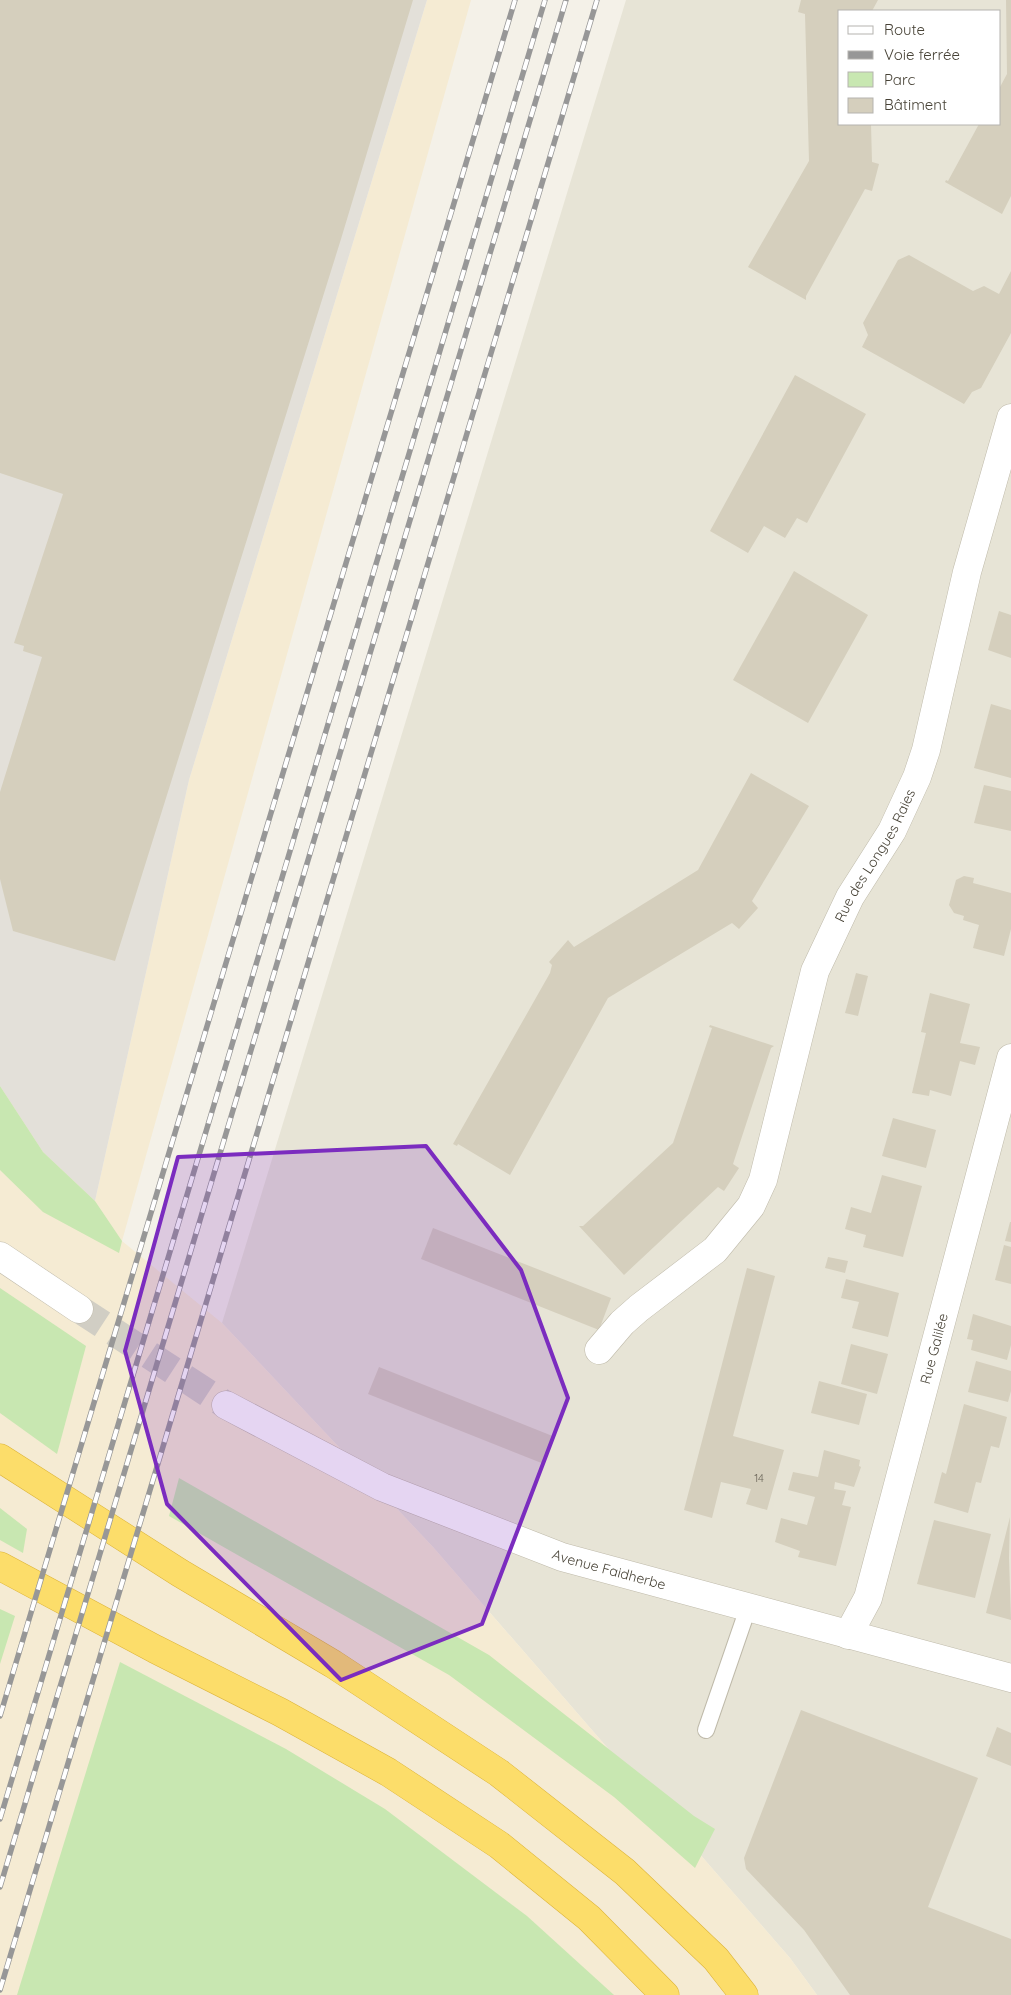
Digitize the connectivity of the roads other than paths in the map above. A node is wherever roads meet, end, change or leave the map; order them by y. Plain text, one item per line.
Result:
1 (1011, 418) edge
2 (1011, 1058) edge
3 (0, 1256) edge
4 (79, 1309) tunnel mouth
5 (599, 1350) dead end
6 (226, 1405) tunnel mouth
7 (0, 1458) edge
8 (0, 1566) edge
9 (748, 1608) junction
10 (848, 1635) junction
11 (1011, 1678) edge
12 (706, 1730) dead end
13 (665, 1995) edge
14 (744, 1995) edge

1 - 5 street, Rue des Longues Raies
2 - 10 street, Rue Galilée
3 - 4 street
6 - 9 street, Avenue Faidherbe
7 - 14 highway
8 - 13 highway
9 - 10 street, Avenue Faidherbe
9 - 12 lane
10 - 11 street, Avenue Faidherbe

